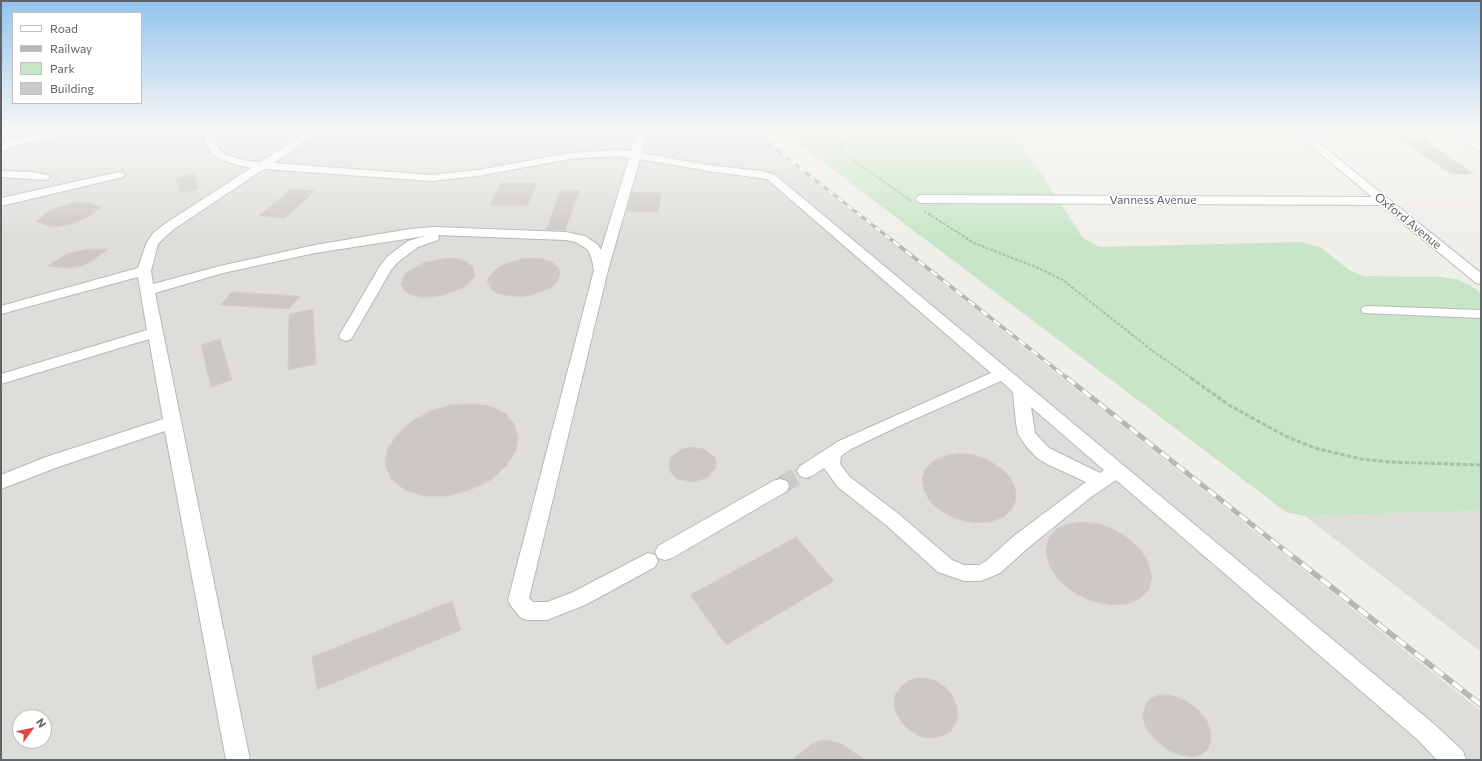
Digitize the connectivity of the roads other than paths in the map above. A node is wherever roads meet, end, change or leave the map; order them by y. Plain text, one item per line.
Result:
1 (261, 166) edge
2 (268, 167) edge
3 (512, 167) edge
4 (632, 167) edge
5 (700, 167) edge
6 (1341, 167) edge
7 (1, 174) edge
8 (119, 175) dead end
9 (44, 177) dead end
10 (1383, 201) junction
11 (1, 202) edge
12 (918, 203) road end
13 (469, 232) junction
14 (601, 270) junction
15 (144, 271) junction
16 (1481, 280) edge
17 (149, 290) junction
18 (1, 310) edge
19 (1368, 310) dead end
20 (1481, 314) edge
21 (156, 332) junction
22 (346, 336) dead end
23 (1002, 374) junction
24 (1, 379) edge
25 (1021, 390) junction
26 (172, 422) junction
27 (833, 453) junction
28 (806, 471) tunnel mouth
29 (1109, 476) junction
30 (1, 482) edge
31 (780, 486) tunnel mouth
32 (665, 552) dead end
33 (648, 561) dead end
34 (238, 760) edge
35 (1454, 760) edge

1 - 15 street
2 - 3 street
4 - 14 street
5 - 23 street
6 - 10 street, Oxford Avenue
7 - 9 street
8 - 11 street
10 - 12 street, Vanness Avenue
10 - 16 street, Oxford Avenue
13 - 14 street
13 - 17 street
13 - 22 street
14 - 33 street
15 - 17 street
15 - 18 street
17 - 21 street
19 - 20 street
21 - 24 street
21 - 26 street
23 - 25 street
23 - 27 street
25 - 29 street
25 - 29 street
26 - 30 street
26 - 34 street
27 - 28 street
27 - 29 street
29 - 35 street
31 - 32 street

